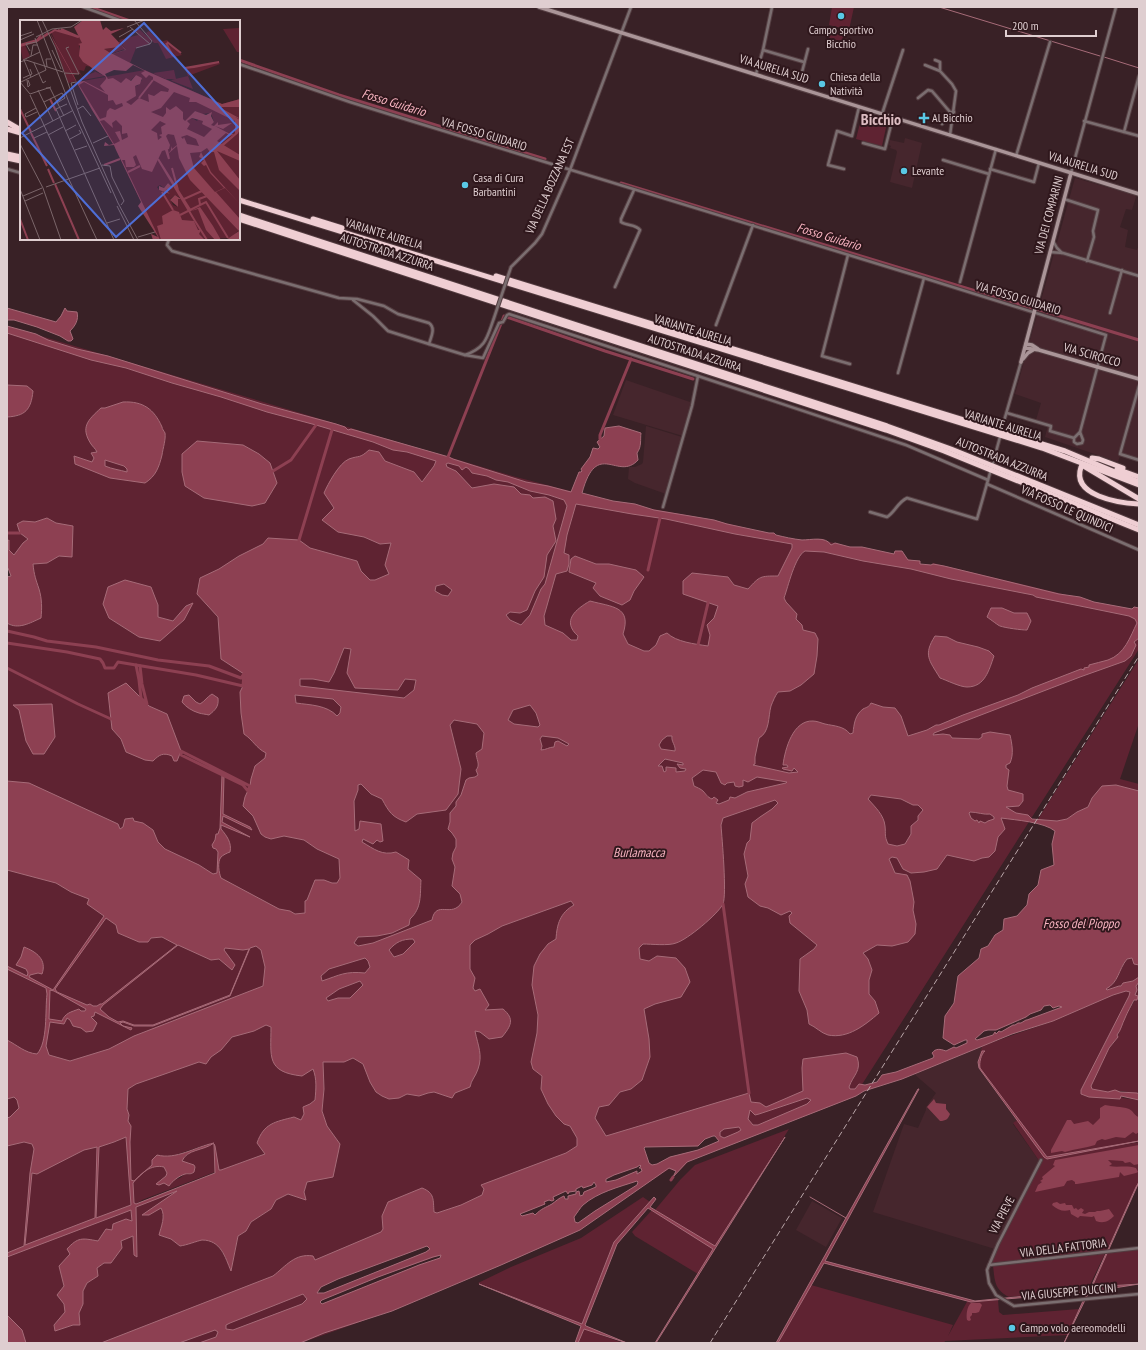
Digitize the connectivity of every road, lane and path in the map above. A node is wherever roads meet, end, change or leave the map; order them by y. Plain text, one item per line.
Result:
1 (82, 7) edge
2 (539, 7) edge
3 (631, 7) edge
4 (772, 7) edge
5 (1116, 7) edge
6 (119, 20) edge
7 (622, 32) junction
8 (1050, 42) dead end
9 (808, 48) dead end
10 (763, 50) junction
11 (903, 50) dead end
12 (935, 60) dead end
13 (804, 62) junction
14 (240, 64) edge
15 (925, 65) dead end
16 (940, 71) junction
17 (802, 72) dead end
18 (756, 74) junction
19 (1139, 76) edge
20 (918, 98) dead end
21 (860, 106) junction
22 (950, 112) junction
23 (954, 112) junction
24 (882, 114) junction
25 (893, 117) junction
26 (1084, 120) junction
27 (7, 124) edge
28 (942, 124) dead end
29 (7, 130) edge
30 (20, 131) edge
31 (1124, 132) junction
32 (950, 135) junction
33 (1139, 136) edge
34 (863, 143) dead end
35 (996, 149) junction
36 (7, 154) edge
37 (1016, 156) junction
38 (20, 157) edge
39 (7, 158) edge
40 (943, 160) dead end
41 (20, 161) edge
42 (1039, 163) junction
43 (7, 169) edge
44 (844, 169) dead end
45 (990, 169) junction
46 (570, 170) junction
47 (20, 173) edge
48 (1071, 173) junction
49 (989, 174) junction
50 (634, 190) junction
51 (1139, 194) edge
52 (240, 197) edge
53 (1064, 199) junction
54 (240, 200) edge
55 (240, 215) edge
56 (240, 219) edge
57 (753, 225) junction
58 (169, 240) edge
59 (1053, 241) junction
60 (1050, 252) junction
61 (1063, 253) junction
62 (848, 255) junction
63 (1087, 261) junction
64 (1122, 270) junction
65 (1139, 276) edge
66 (924, 278) junction
67 (960, 282) dead end
68 (615, 287) dead end
69 (353, 299) junction
70 (1034, 312) junction
71 (1110, 313) dead end
72 (716, 324) dead end
73 (1028, 336) junction
74 (429, 344) junction
75 (1032, 345) junction
76 (1026, 346) junction
77 (1034, 350) junction
78 (1039, 350) junction
79 (465, 355) junction
80 (1021, 362) junction
81 (850, 364) dead end
82 (1098, 367) junction
83 (898, 373) dead end
84 (698, 376) junction
85 (1139, 379) edge
86 (1139, 386) edge
87 (1007, 413) junction
88 (1002, 428) dead end
89 (1080, 432) junction
90 (1000, 437) dead end
91 (1074, 438) junction
92 (1066, 454) junction
93 (1092, 458) dead end
94 (1139, 460) edge
95 (993, 463) dead end
96 (1081, 467) dead end
97 (990, 473) dead end
98 (1139, 474) edge
99 (1139, 477) edge
100 (988, 480) junction
101 (1139, 482) edge
102 (987, 484) junction
103 (1139, 486) edge
104 (1139, 498) edge
105 (1139, 504) edge
106 (663, 507) dead end
107 (870, 512) dead end
108 (1139, 525) edge
109 (1139, 530) edge
110 (1139, 550) edge
111 (1041, 1160) dead end
112 (1139, 1248) edge
113 (988, 1265) junction
114 (988, 1281) joint
115 (1139, 1294) edge

1 - 6 street
2 - 7 main road, VIA AURELIA SUD
3 - 7 street, VIA DELLA BOZZANA EST
4 - 10 street
5 - 26 street, VIA DEI COMPARINI
7 - 18 main road, VIA AURELIA SUD
7 - 46 street, VIA DELLA BOZZANA EST
8 - 37 street
9 - 13 street
10 - 13 street
10 - 18 street
11 - 24 street
12 - 16 street
13 - 17 street
14 - 46 street, VIA FOSSO GUIDARIO
15 - 16 street
16 - 23 street
18 - 21 main road, VIA AURELIA SUD
19 - 31 street
20 - 22 street
21 - 24 main road, VIA AURELIA SUD
21 - 44 street
22 - 23 street
22 - 28 street
23 - 32 street
24 - 25 main road, VIA AURELIA SUD
25 - 32 main road, VIA AURELIA SUD
25 - 34 street
26 - 31 street
26 - 48 street, VIA DEI COMPARINI
27 - 30 highway
29 - 30 highway
31 - 33 street
32 - 35 main road, VIA AURELIA SUD
35 - 37 main road, VIA AURELIA SUD
35 - 45 street
36 - 38 highway
37 - 42 main road, VIA AURELIA SUD
39 - 41 highway
40 - 49 street
42 - 45 street
42 - 48 main road, VIA AURELIA SUD
43 - 47 street
45 - 49 street
46 - 50 street, VIA FOSSO GUIDARIO
46 - 79 street, VIA DELLA BOZZANA EST, bridge
48 - 51 main road, VIA AURELIA SUD
48 - 53 main road, VIA DEI COMPARINI
49 - 67 street
50 - 57 street, VIA FOSSO GUIDARIO
50 - 68 street
52 - 92 highway, VARIANTE AURELIA
53 - 59 main road, VIA DEI COMPARINI
53 - 63 street
54 - 92 highway, VARIANTE AURELIA
55 - 108 highway, AUTOSTRADA AZZURRA
56 - 109 highway, AUTOSTRADA AZZURRA
57 - 62 street, VIA FOSSO GUIDARIO
57 - 72 street
58 - 69 street
59 - 60 main road, VIA DEI COMPARINI
59 - 61 street
60 - 61 street
60 - 70 main road, VIA DEI COMPARINI
61 - 63 street
62 - 66 street, VIA FOSSO GUIDARIO
62 - 81 street
63 - 64 street
64 - 65 street
64 - 71 street
66 - 70 street, VIA FOSSO GUIDARIO
66 - 83 street
69 - 74 street
69 - 74 street
70 - 73 main road, VIA DEI COMPARINI
70 - 82 street, VIA FOSSO GUIDARIO
73 - 75 main road
73 - 76 main road, VIA DEI COMPARINI
74 - 79 street
75 - 76 main road, VIA SCIROCCO
75 - 78 main road, VIA SCIROCCO
76 - 77 main road, VIA SCIROCCO
76 - 80 main road, VIA DEI COMPARINI
77 - 78 main road, VIA SCIROCCO
77 - 80 main road
78 - 82 main road, VIA SCIROCCO
79 - 84 street
80 - 87 street, VIA DEI COMPARINI
82 - 85 main road, VIA SCIROCCO
82 - 89 street
84 - 100 street
84 - 106 street
86 - 94 street
87 - 88 street, VIA DEI COMPARINI
87 - 91 street
89 - 91 street
89 - 91 street
90 - 95 street
92 - 99 highway
92 - 101 highway, VARIANTE AURELIA
92 - 103 highway, VARIANTE AURELIA
92 - 104 highway
93 - 98 highway
96 - 105 highway
97 - 100 street
100 - 102 street
102 - 107 street
102 - 110 street, VIA FOSSO LE QUINDICI
111 - 113 street, VIA PIEVE
112 - 113 street, VIA DELLA FATTORIA
113 - 114 street, VIA PIEVE
114 - 115 street, VIA GIUSEPPE DUCCINI

